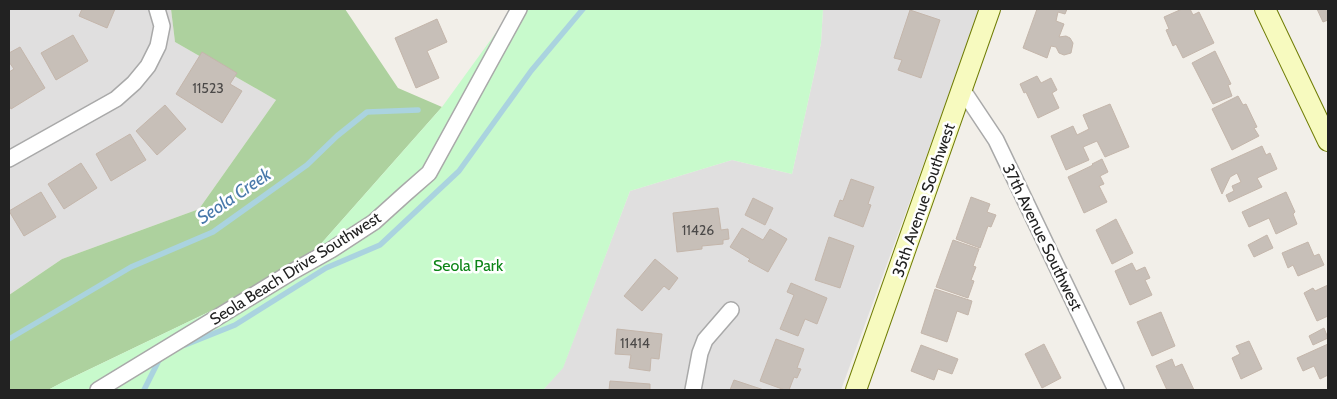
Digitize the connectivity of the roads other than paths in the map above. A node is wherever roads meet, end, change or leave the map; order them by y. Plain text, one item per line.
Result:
1 (157, 9) edge
2 (519, 9) edge
3 (990, 9) edge
4 (1265, 9) edge
5 (962, 89) junction
6 (1328, 141) edge
7 (9, 159) edge
8 (731, 310) dead end
9 (98, 390) edge
10 (694, 390) edge
11 (856, 390) edge
12 (1116, 390) edge

1 - 7 street
2 - 9 street, Seola Beach Drive Southwest
3 - 5 street, 35th Avenue Southwest
4 - 6 street
5 - 11 street, 35th Avenue Southwest
5 - 12 street, 37th Avenue Southwest
8 - 10 street

